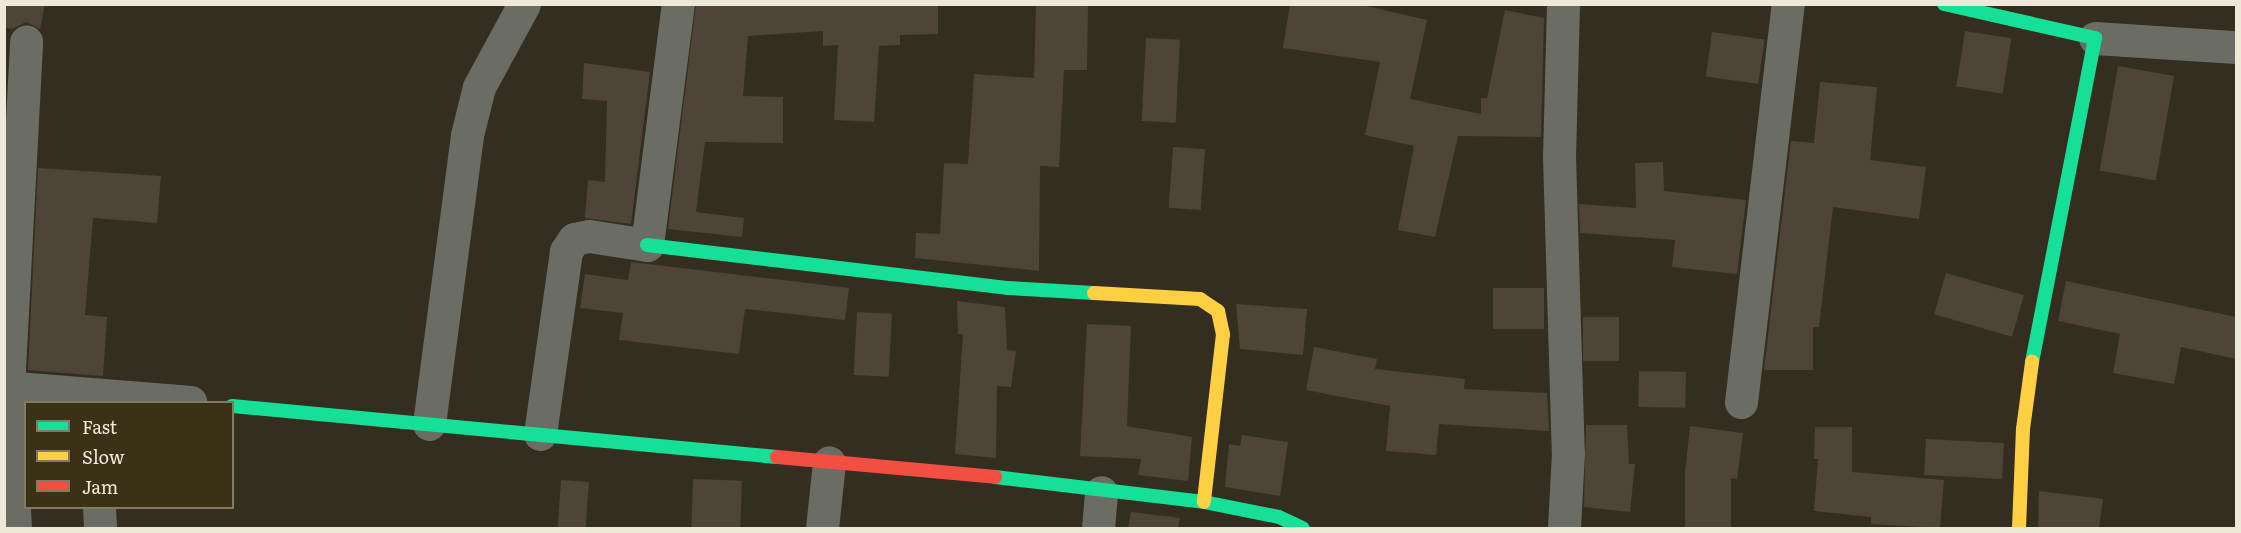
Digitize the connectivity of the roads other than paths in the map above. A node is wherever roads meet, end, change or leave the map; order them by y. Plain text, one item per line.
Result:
1 (524, 4) edge
2 (678, 4) edge
3 (1563, 4) edge
4 (1788, 4) edge
5 (1944, 4) edge
6 (2095, 38) junction
7 (26, 41) dead end
8 (2236, 47) edge
9 (11, 195) edge
10 (647, 245) junction
11 (6, 388) edge
12 (103, 399) edge
13 (161, 401) edge
14 (1741, 402) dead end
15 (234, 406) edge
16 (429, 424) junction
17 (540, 435) junction
18 (829, 462) junction
19 (1101, 492) junction
20 (1203, 502) junction
21 (99, 509) edge
22 (15, 528) edge
23 (100, 528) edge
24 (822, 528) edge
25 (1098, 528) edge
26 (1303, 528) edge
27 (1564, 528) edge
28 (2019, 528) edge

1 - 16 street
2 - 10 street
3 - 27 street
4 - 14 street
5 - 6 street
6 - 8 street
6 - 28 street
7 - 9 street
9 - 11 street
10 - 17 street
10 - 20 street
11 - 12 street
11 - 22 street
12 - 13 street
15 - 16 street
16 - 17 street
17 - 18 street
18 - 19 street
18 - 24 street
19 - 20 street
19 - 25 street
20 - 26 street
21 - 23 street

